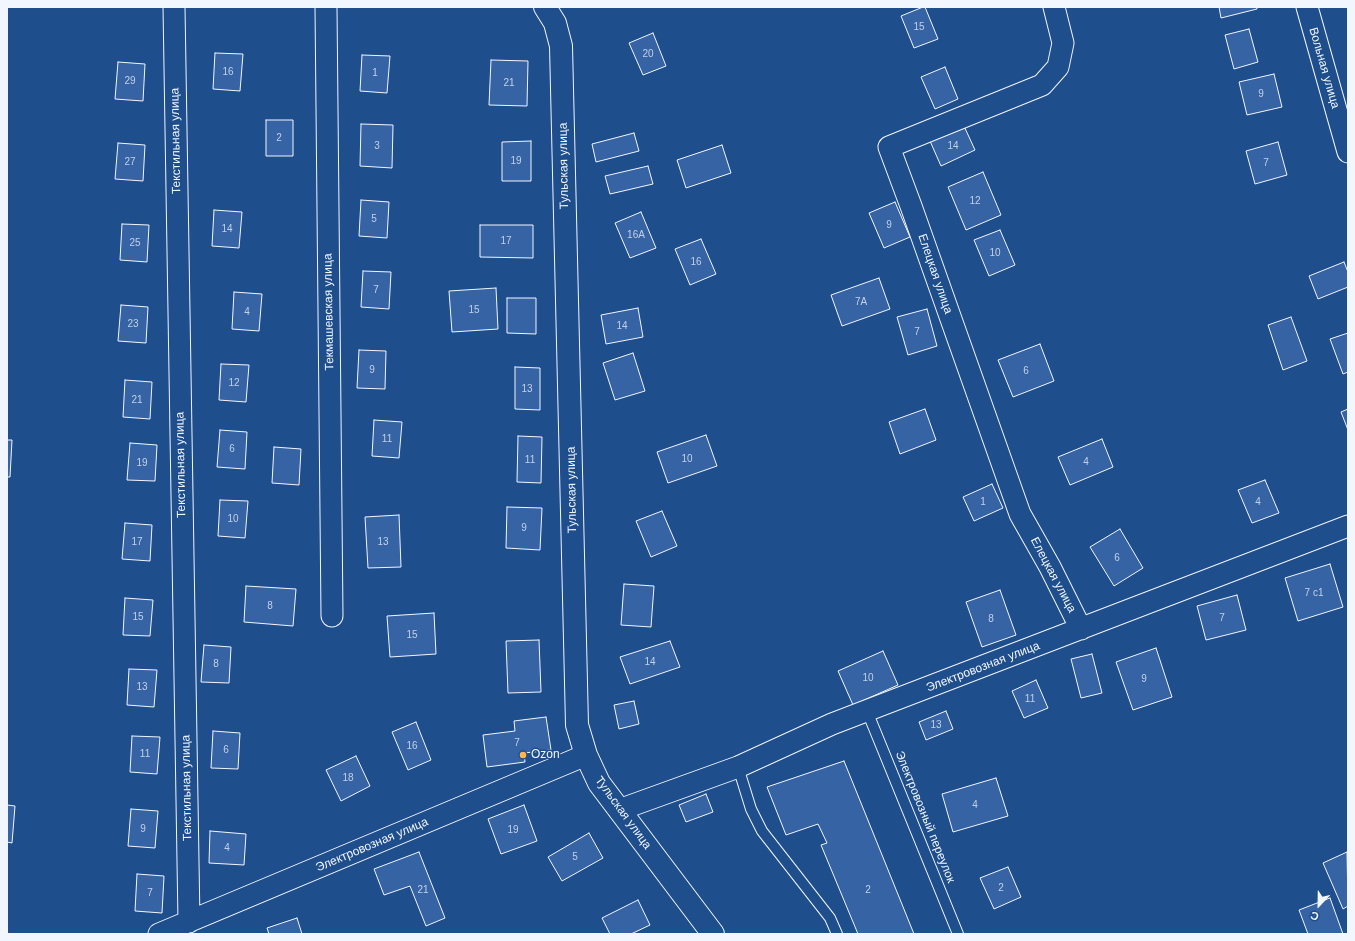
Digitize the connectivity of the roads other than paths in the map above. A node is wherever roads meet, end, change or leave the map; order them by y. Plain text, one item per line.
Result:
1 (174, 7) edge
2 (326, 7) edge
3 (545, 7) edge
4 (1054, 7) edge
5 (1307, 7) edge
6 (1348, 152) edge
7 (1348, 526) edge
8 (332, 616) dead end
9 (1081, 629) junction
10 (867, 711) junction
11 (586, 755) junction
12 (738, 767) junction
13 (619, 810) junction
14 (189, 922) junction
15 (159, 934) edge
16 (713, 934) edge
17 (837, 934) edge
18 (958, 934) edge

1 - 14 street, Текстильная улица
2 - 8 street, Текмашевская улица
3 - 11 main road, Тульская улица
4 - 9 street, Елецкая улица
5 - 6 street, Вольная улица
7 - 9 street, Электровозная улица
9 - 10 street, Электровозная улица
10 - 12 street, Электровозная улица
10 - 18 lane, Электровозный переулок
11 - 13 main road, Тульская улица
11 - 14 street, Электровозная улица
12 - 13 street, Электровозная улица
12 - 17 lane
13 - 16 main road, Тульская улица
14 - 15 street, Электровозная улица

